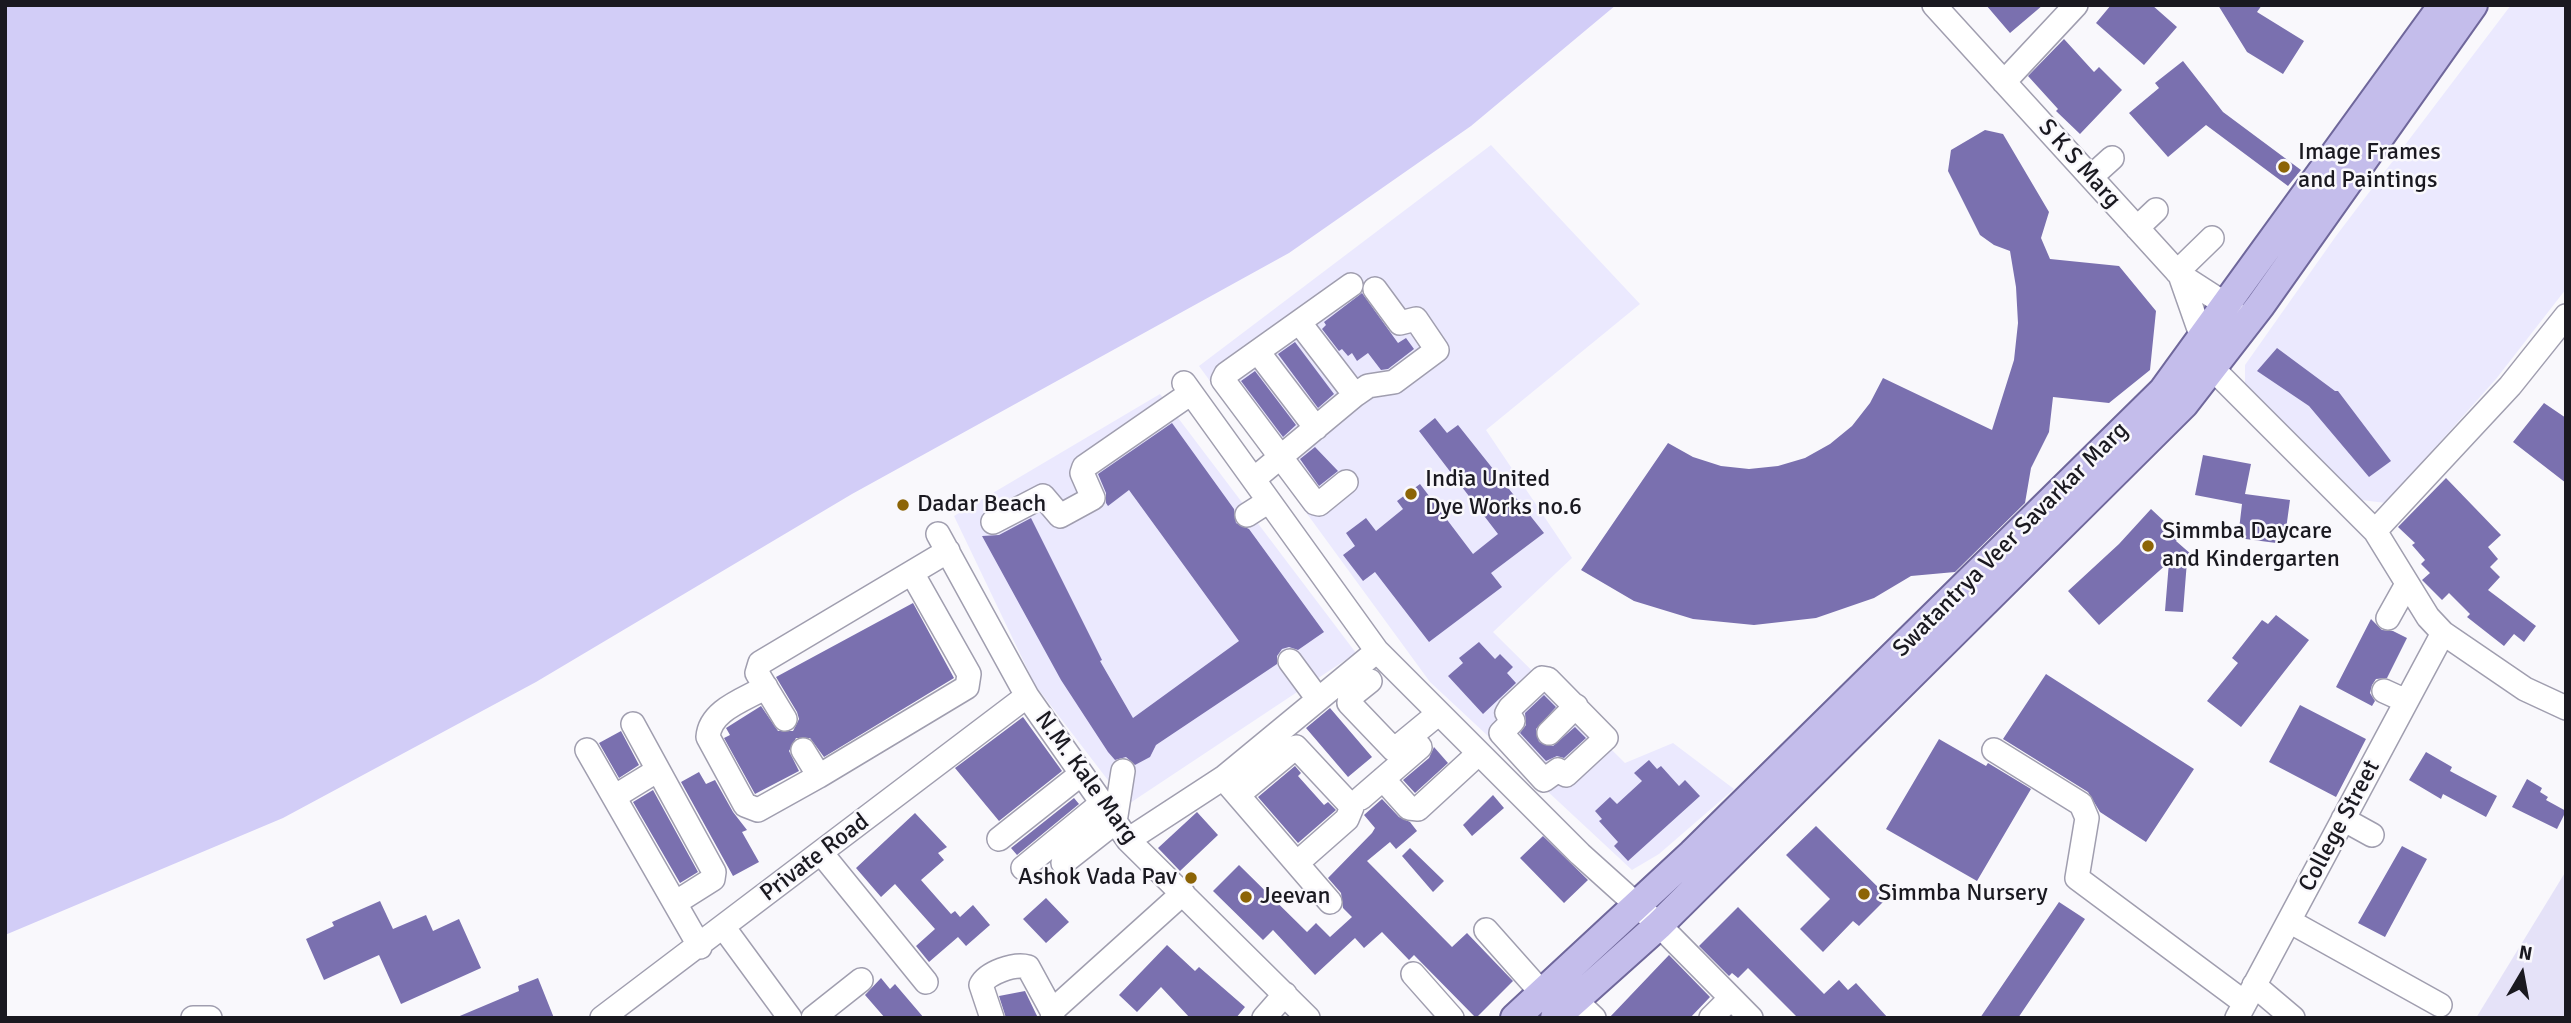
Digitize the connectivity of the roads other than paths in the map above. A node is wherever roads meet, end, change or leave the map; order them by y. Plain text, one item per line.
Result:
1 (1934, 5) edge
2 (2076, 5) edge
3 (2443, 5) edge
4 (2473, 5) edge
5 (2004, 82) junction
6 (2112, 158) dead end
7 (2091, 177) junction
8 (2156, 210) dead end
9 (2137, 228) junction
10 (2213, 238) dead end
11 (2179, 274) junction
12 (1351, 285) dead end
13 (1375, 289) dead end
14 (2225, 304) junction
15 (2566, 316) edge
16 (1299, 323) junction
17 (2246, 325) junction
18 (2200, 335) junction
19 (1258, 352) junction
20 (2213, 369) junction
21 (1355, 395) junction
22 (1316, 428) junction
23 (1282, 456) junction
24 (1254, 479) junction
25 (1346, 482) dead end
26 (1269, 500) junction
27 (1247, 515) dead end
28 (993, 522) dead end
29 (2375, 531) junction
30 (912, 573) junction
31 (2407, 584) junction
32 (2388, 618) dead end
33 (2443, 633) junction
34 (1377, 651) junction
35 (1290, 661) dead end
36 (1370, 681) dead end
37 (766, 687) junction
38 (2384, 691) dead end
39 (1027, 696) junction
40 (1318, 699) junction
41 (2406, 701) junction
42 (1576, 706) junction
43 (2566, 708) edge
44 (1443, 718) junction
45 (785, 719) dead end
46 (633, 724) dead end
47 (1549, 733) dead end
48 (587, 750) dead end
49 (803, 750) dead end
50 (1994, 750) dead end
51 (1479, 753) junction
52 (1523, 757) junction
53 (658, 770) junction
54 (1123, 771) dead end
55 (819, 776) junction
56 (1502, 777) junction
57 (1075, 779) junction
58 (1383, 779) junction
59 (1230, 786) junction
60 (614, 797) junction
61 (1361, 798) dead end
62 (1109, 819) junction
63 (2343, 819) junction
64 (2372, 835) dead end
65 (999, 839) dead end
66 (822, 854) junction
67 (1063, 863) dead end
68 (1297, 863) junction
69 (1023, 868) dead end
70 (1183, 893) junction
71 (1330, 902) dead end
72 (675, 903) junction
73 (1636, 906) junction
74 (2289, 921) junction
75 (1659, 925) junction
76 (724, 928) junction
77 (1486, 930) dead end
78 (700, 947) junction
79 (1413, 974) dead end
80 (861, 980) dead end
81 (926, 982) dead end
82 (1542, 993) junction
83 (1285, 994) junction
84 (1731, 998) junction
85 (2245, 1002) edge
86 (2440, 1005) dead end
87 (1574, 1012) edge
88 (1052, 1014) edge
89 (2281, 1014) edge
90 (193, 1018) edge
91 (210, 1018) edge
92 (602, 1018) edge
93 (790, 1018) edge
94 (813, 1018) edge
95 (992, 1018) edge
96 (1264, 1018) edge
97 (1308, 1018) edge
98 (1452, 1018) edge
99 (1515, 1018) edge
100 (1711, 1018) edge
101 (1751, 1018) edge

1 - 5 street, S K S Marg
2 - 5 street
3 - 14 main road, Swatantrya Veer Savarkar Marg
4 - 17 main road, Swatantrya Veer Savarkar Marg
5 - 7 street, S K S Marg
6 - 7 street
7 - 9 street, S K S Marg
8 - 9 street
9 - 11 street, S K S Marg
10 - 11 street
11 - 14 street
11 - 18 street, S K S Marg
12 - 16 street
13 - 21 street
14 - 17 street
14 - 18 main road, Swatantrya Veer Savarkar Marg
15 - 29 street
16 - 19 street
16 - 21 street
17 - 20 main road, Swatantrya Veer Savarkar Marg
18 - 20 street, S K S Marg
18 - 73 main road, Swatantrya Veer Savarkar Marg
19 - 22 street
19 - 23 street
20 - 29 street
20 - 75 main road, Swatantrya Veer Savarkar Marg
21 - 22 street
22 - 23 street
23 - 24 street
23 - 25 street
24 - 26 street
24 - 28 street
26 - 27 street
26 - 34 street
29 - 31 street
30 - 37 street
30 - 39 street, N.M. Kale Marg
30 - 55 street
31 - 32 street
31 - 33 street
33 - 41 street, College Street
33 - 43 street
34 - 40 street
34 - 44 street
35 - 40 street
36 - 44 street
37 - 45 street
37 - 55 street
38 - 41 street
39 - 57 street, N.M. Kale Marg
39 - 66 street, Private Road
40 - 59 street
41 - 63 street, College Street
42 - 47 street
42 - 52 street
42 - 52 street
44 - 51 street
44 - 58 street
46 - 53 street
48 - 60 street
49 - 55 street
50 - 85 street
51 - 56 street
51 - 58 street
52 - 56 street
53 - 60 street
53 - 72 street
54 - 62 street
56 - 73 street
57 - 62 street, N.M. Kale Marg
57 - 65 street
58 - 61 street
59 - 62 street
59 - 68 street
59 - 68 street
60 - 72 street
62 - 67 street
62 - 69 street
62 - 70 street, N.M. Kale Marg
63 - 64 street
63 - 74 street, College Street
66 - 76 street, Private Road
66 - 81 street
68 - 71 street
70 - 83 street, N.M. Kale Marg
70 - 88 street
72 - 78 street
73 - 75 street
73 - 82 main road, Swatantrya Veer Savarkar Marg
74 - 85 street, College Street
74 - 86 street
75 - 84 street
75 - 87 main road, Swatantrya Veer Savarkar Marg
76 - 78 street, Private Road
76 - 93 street
77 - 82 street
78 - 92 street, Private Road
79 - 98 street
80 - 94 street
82 - 99 main road, Swatantrya Veer Savarkar Marg
83 - 96 street
83 - 97 street, N.M. Kale Marg
84 - 100 street
84 - 101 street
85 - 89 street
88 - 95 street
90 - 91 street

